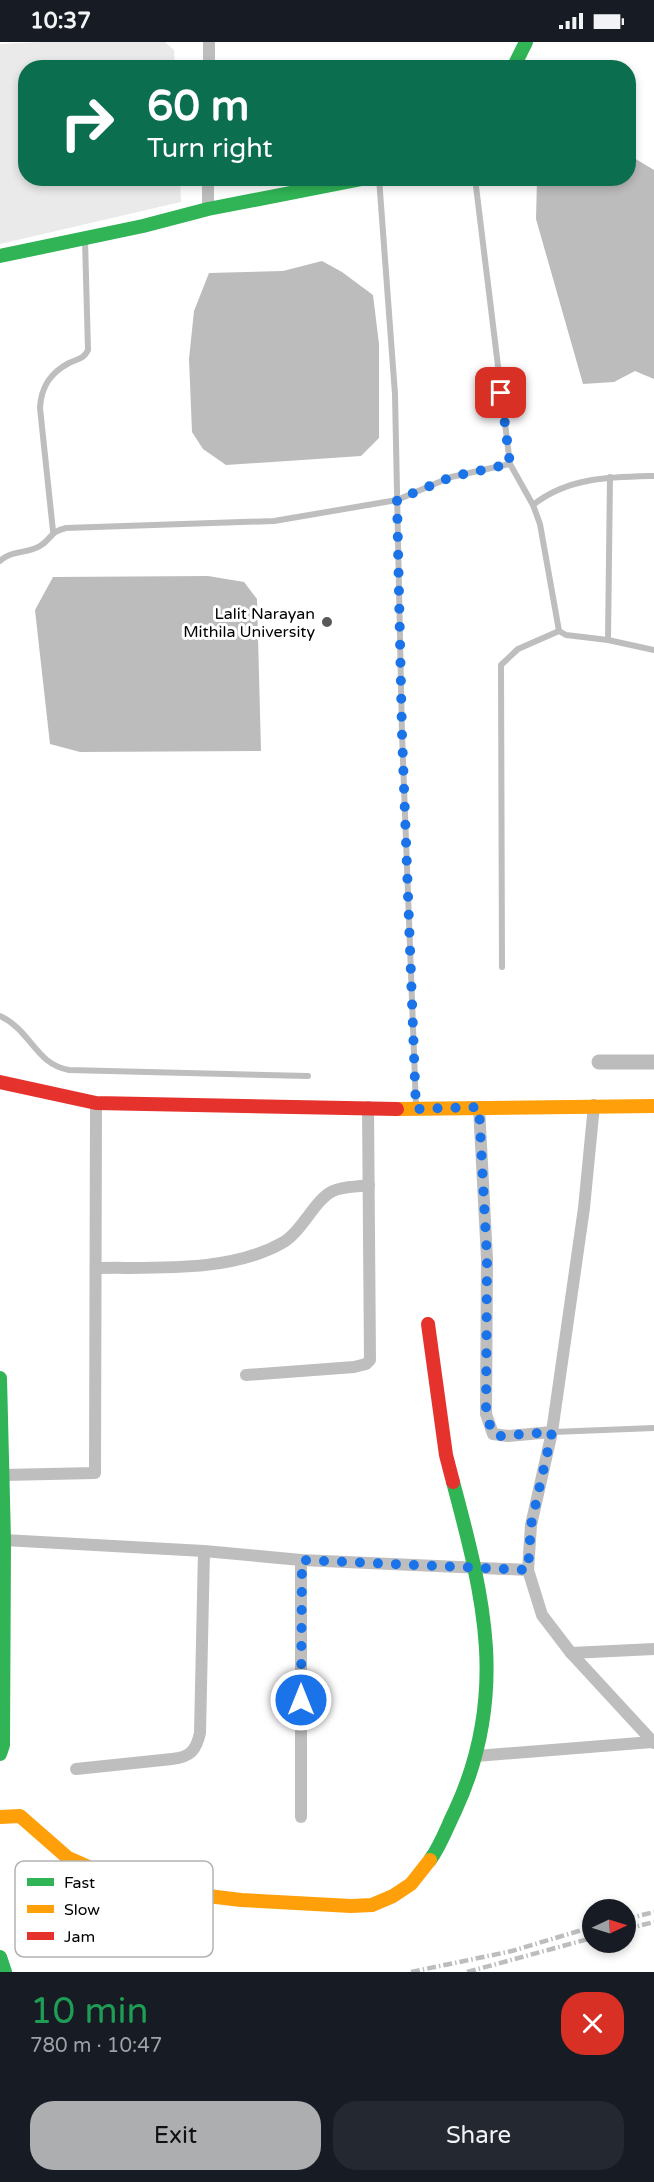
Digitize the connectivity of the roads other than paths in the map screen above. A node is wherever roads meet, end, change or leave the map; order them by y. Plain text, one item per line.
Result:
1 (209, 42) edge
2 (526, 42) edge
3 (209, 60) edge
4 (517, 60) edge
5 (208, 186) edge
6 (326, 186) edge
7 (380, 186) edge
8 (475, 186) edge
9 (208, 209) junction
10 (85, 237) junction
11 (0, 256) edge
12 (510, 464) junction
13 (654, 476) edge
14 (610, 477) junction
15 (397, 500) junction
16 (533, 505) junction
17 (53, 531) junction
18 (0, 561) edge
19 (559, 631) junction
20 (608, 640) junction
21 (654, 651) edge
22 (502, 967) dead end
23 (0, 1016) edge
24 (308, 1076) dead end
25 (0, 1082) edge
26 (96, 1103) junction
27 (594, 1105) junction
28 (654, 1106) edge
29 (368, 1107) junction
30 (479, 1107) junction
31 (416, 1109) junction
32 (369, 1185) junction
33 (96, 1268) junction
34 (428, 1324) dead end
35 (246, 1375) dead end
36 (0, 1378) edge
37 (654, 1428) edge
38 (552, 1432) junction
39 (3, 1475) junction
40 (4, 1540) junction
41 (204, 1551) junction
42 (302, 1560) junction
43 (476, 1568) junction
44 (528, 1570) junction
45 (654, 1649) edge
46 (571, 1653) junction
47 (653, 1743) edge
48 (0, 1754) edge
49 (476, 1756) junction
50 (76, 1769) dead end
51 (0, 1817) edge
52 (301, 1817) dead end
53 (75, 1861) edge
54 (213, 1896) edge
55 (0, 1958) edge
56 (5, 1972) edge

1 - 3 street
2 - 4 street
5 - 9 street
6 - 9 street
7 - 15 lane
8 - 12 lane
9 - 10 street
10 - 11 street
10 - 17 lane
12 - 15 lane
12 - 16 lane
13 - 14 lane
14 - 16 lane
14 - 20 lane
15 - 17 lane
15 - 31 lane
16 - 19 lane
17 - 18 lane
19 - 20 lane
19 - 22 lane
20 - 21 lane
23 - 24 lane
25 - 26 street
26 - 29 street
26 - 33 street
27 - 28 street
27 - 30 street
27 - 38 street
29 - 31 street
29 - 32 street
30 - 31 street
30 - 38 street
32 - 33 street
32 - 35 street
33 - 39 street
34 - 43 street
36 - 39 street
37 - 38 lane
38 - 44 street
39 - 40 street
40 - 41 street
40 - 48 street
41 - 42 street
41 - 50 street
42 - 43 street
42 - 52 street
43 - 44 street
43 - 49 street
44 - 46 street
45 - 46 street
46 - 47 street
47 - 49 street
49 - 54 street
51 - 53 street
55 - 56 street

